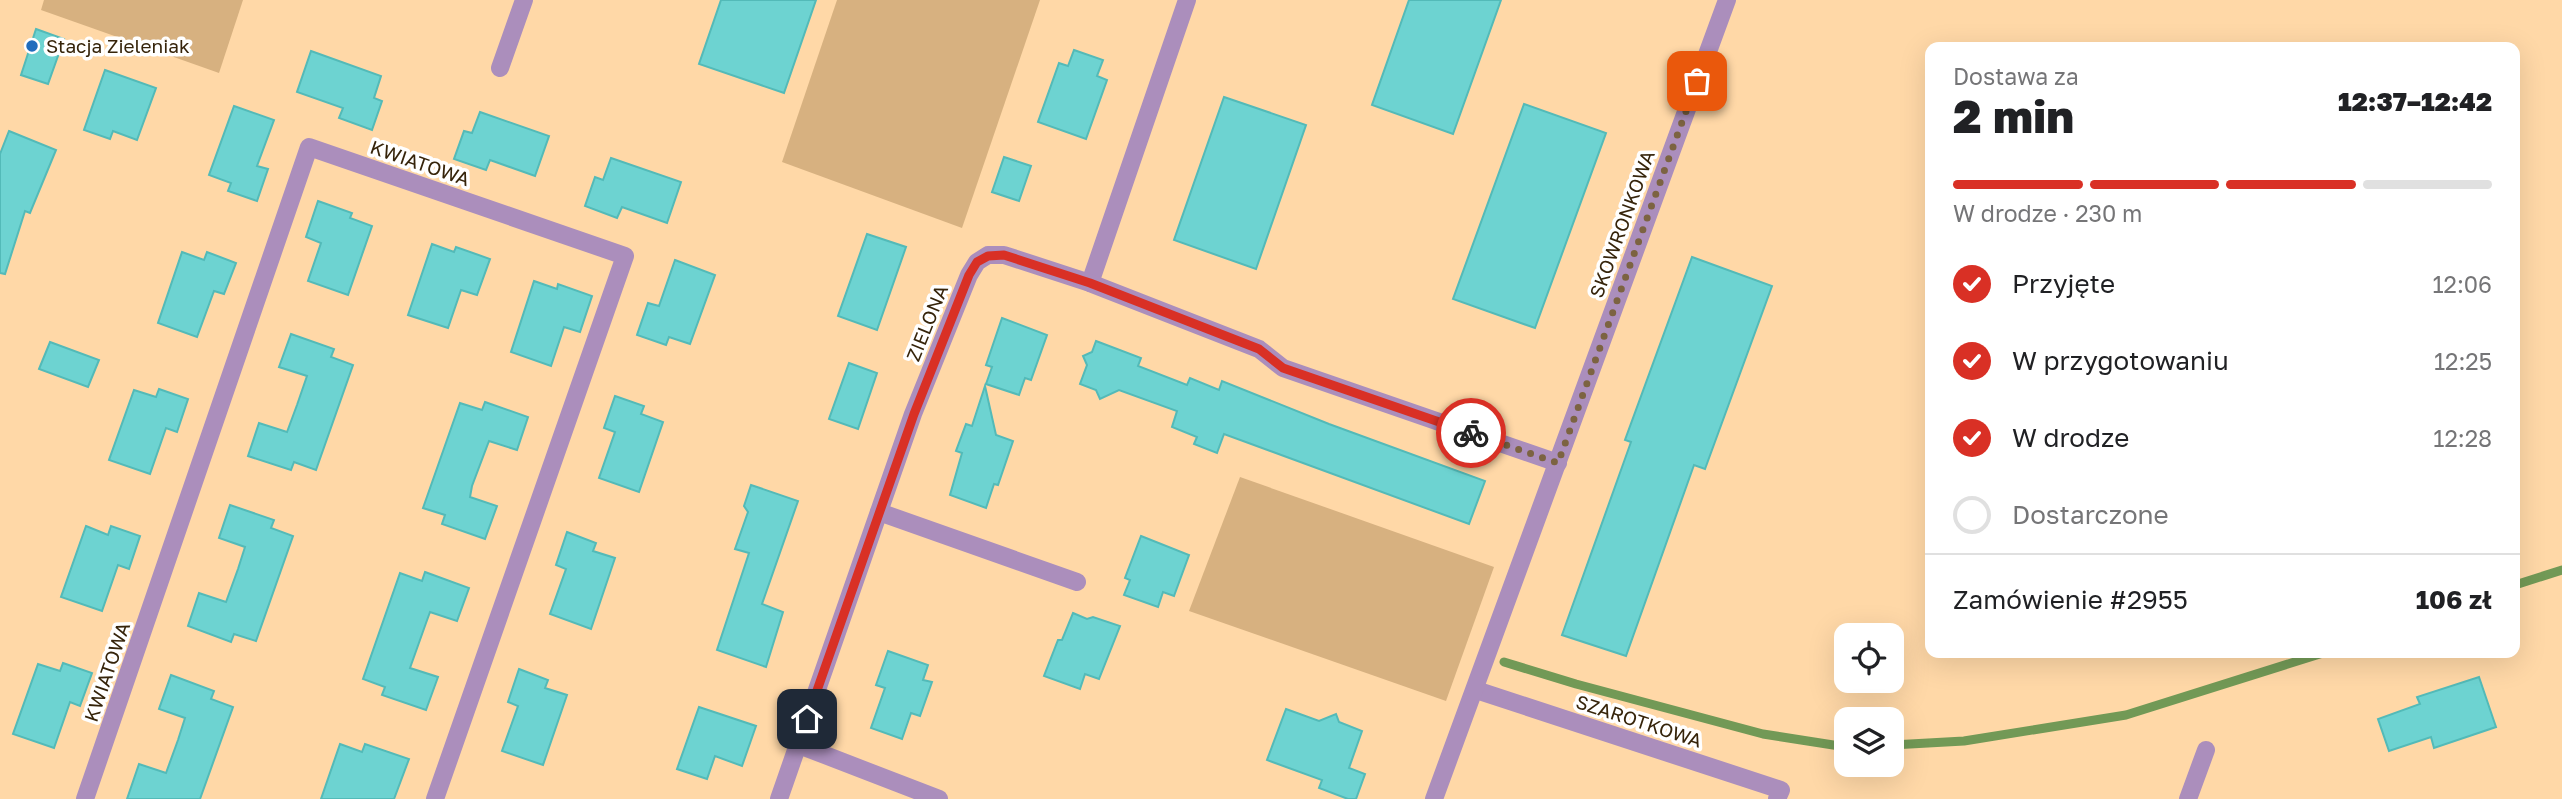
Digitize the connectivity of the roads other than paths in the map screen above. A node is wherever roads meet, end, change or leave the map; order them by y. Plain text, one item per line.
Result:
1 (524, 0) edge
2 (1187, 0) edge
3 (1727, 0) edge
4 (500, 68) dead end
5 (1090, 283) junction
6 (1558, 463) junction
7 (880, 512) junction
8 (1077, 582) dead end
9 (1476, 690) junction
10 (799, 745) junction
11 (2206, 750) dead end
12 (85, 799) edge
13 (435, 799) edge
14 (779, 799) edge
15 (939, 799) edge
16 (1434, 799) edge
17 (1777, 799) edge
18 (2188, 799) edge

1 - 4 street
2 - 5 street
3 - 6 street, SKOWRONKOWA
5 - 6 street, ZIELONA
5 - 7 street, ZIELONA
6 - 9 street, SKOWRONKOWA
7 - 8 street
7 - 10 street, ZIELONA
9 - 16 street, SKOWRONKOWA
9 - 17 street, SZAROTKOWA
10 - 14 street, ZIELONA
10 - 15 street
11 - 18 street
12 - 13 street, KWIATOWA

